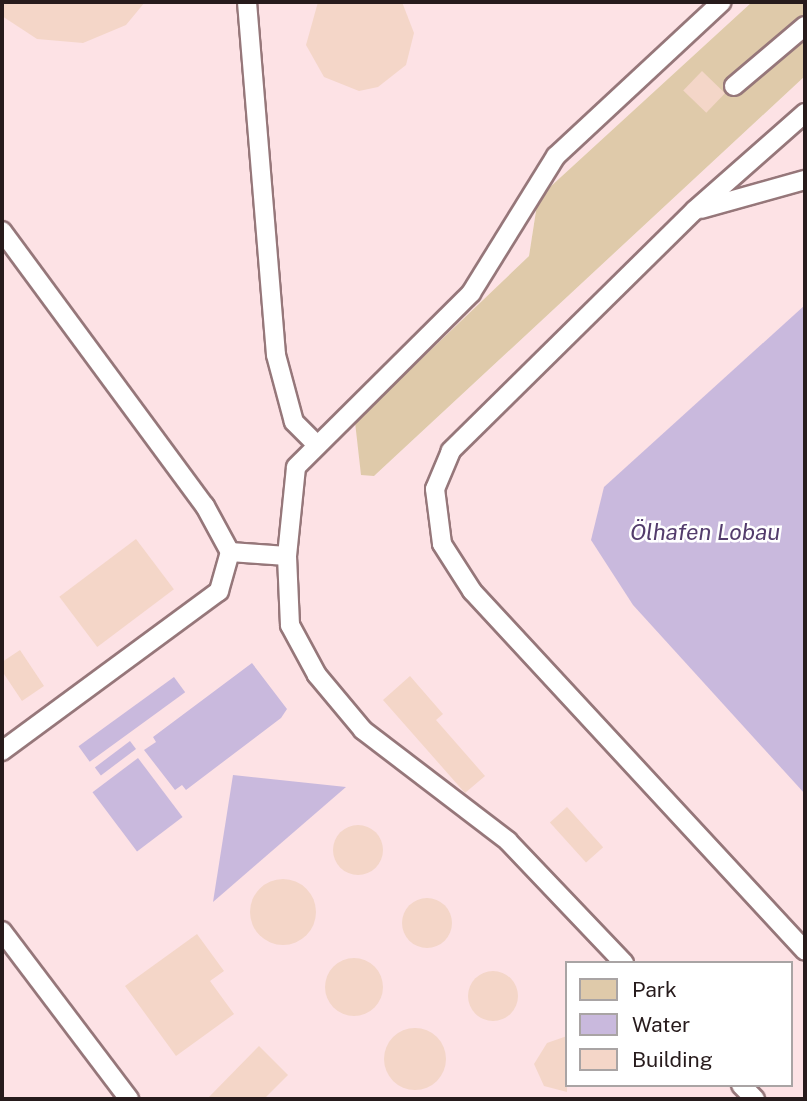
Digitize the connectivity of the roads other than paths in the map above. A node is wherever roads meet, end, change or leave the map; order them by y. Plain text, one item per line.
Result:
1 (247, 2) edge
2 (722, 2) edge
3 (805, 26) edge
4 (734, 86) dead end
5 (805, 113) edge
6 (805, 180) edge
7 (694, 211) junction
8 (2, 231) edge
9 (317, 445) junction
10 (230, 552) junction
11 (287, 556) junction
12 (2, 751) edge
13 (2, 931) edge
14 (805, 951) edge
15 (622, 961) edge
16 (129, 1099) edge

1 - 9 lane
2 - 9 lane
3 - 4 lane
5 - 7 lane
6 - 7 lane
7 - 14 lane
8 - 10 lane
9 - 11 lane
10 - 11 lane
10 - 12 lane
11 - 15 lane
13 - 16 lane

